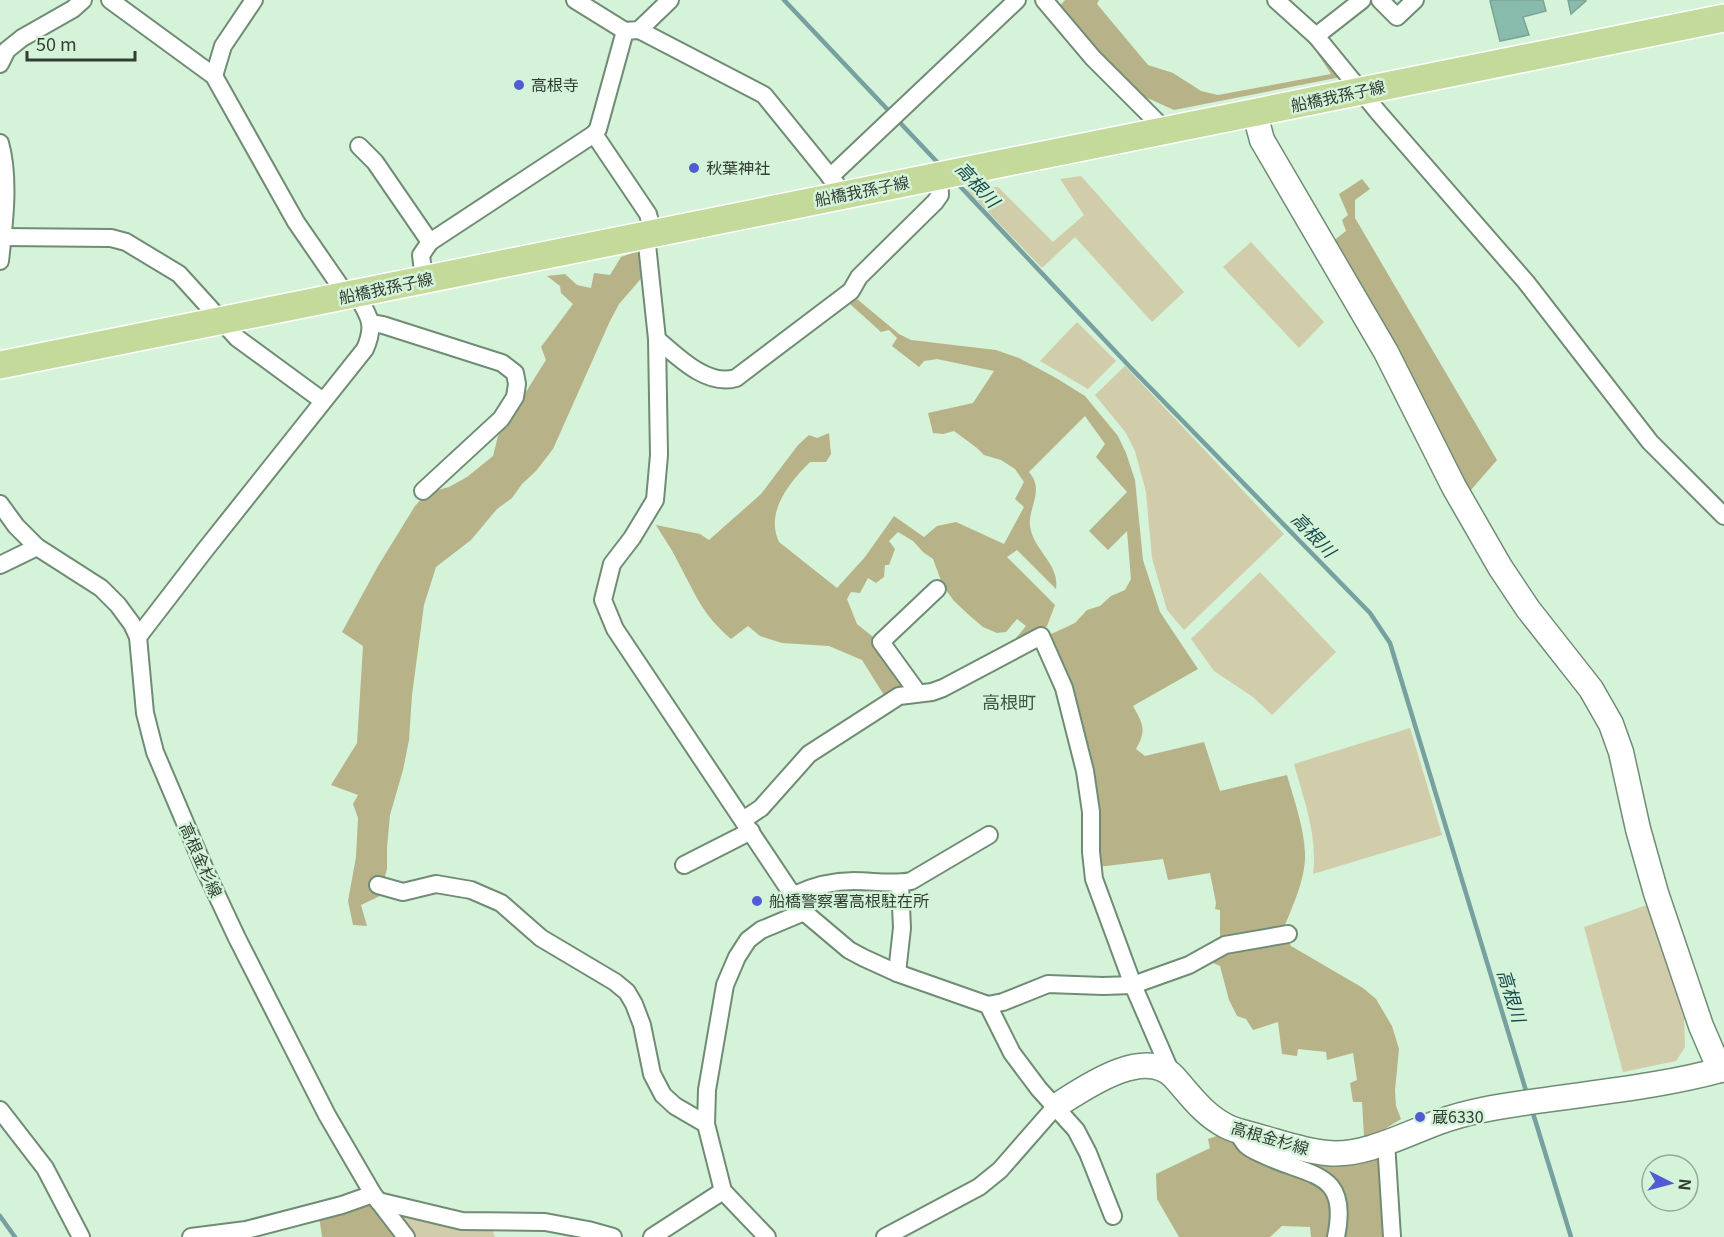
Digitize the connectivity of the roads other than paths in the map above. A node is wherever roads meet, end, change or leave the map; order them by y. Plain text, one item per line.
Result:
1 (83, 0) edge
2 (110, 0) edge
3 (254, 0) edge
4 (575, 0) edge
5 (670, 0) edge
6 (1017, 0) edge
7 (1044, 0) edge
8 (1276, 0) edge
9 (1362, 0) edge
10 (1380, 0) edge
11 (1415, 0) edge
12 (1724, 18) edge
13 (632, 30) junction
14 (1316, 36) junction
15 (0, 64) edge
16 (214, 76) junction
17 (1362, 91) junction
18 (1255, 114) junction
19 (1166, 130) junction
20 (594, 134) junction
21 (0, 143) edge
22 (359, 146) dead end
23 (939, 175) junction
24 (838, 186) junction
25 (650, 234) junction
26 (3, 237) junction
27 (430, 242) junction
28 (0, 261) edge
29 (424, 280) junction
30 (352, 295) junction
31 (220, 321) junction
32 (372, 323) junction
33 (657, 339) junction
34 (0, 365) edge
35 (323, 401) junction
36 (423, 491) dead end
37 (0, 504) edge
38 (1724, 516) edge
39 (37, 547) junction
40 (0, 565) edge
41 (937, 589) dead end
42 (138, 638) junction
43 (918, 693) junction
44 (747, 825) junction
45 (989, 835) dead end
46 (684, 865) dead end
47 (900, 884) junction
48 (378, 885) dead end
49 (794, 895) junction
50 (804, 912) junction
51 (1288, 934) dead end
52 (897, 973) junction
53 (1133, 985) junction
54 (988, 1005) junction
55 (1722, 1072) edge
56 (1172, 1075) junction
57 (1056, 1107) junction
58 (0, 1110) edge
59 (706, 1124) junction
60 (1236, 1130) junction
61 (1386, 1142) junction
62 (723, 1191) junction
63 (375, 1198) junction
64 (1113, 1216) dead end
65 (913, 1231) edge
66 (231, 1234) edge
67 (81, 1237) edge
68 (190, 1237) edge
69 (406, 1237) edge
70 (613, 1237) edge
71 (652, 1237) edge
72 (767, 1237) edge
73 (885, 1237) edge
74 (1336, 1237) edge
75 (1392, 1237) edge

1 - 15 street
2 - 16 street
3 - 16 street
4 - 13 street
5 - 13 street
6 - 24 street
7 - 19 street
8 - 14 street
9 - 14 street
10 - 11 street
12 - 17 main road, 船橋我孫子線
13 - 20 street
13 - 24 street
14 - 17 street
16 - 30 street
17 - 18 main road, 船橋我孫子線
17 - 38 street
18 - 19 main road, 船橋我孫子線
18 - 55 street
19 - 23 main road, 船橋我孫子線
20 - 25 street
20 - 27 street
21 - 26 street
22 - 27 street
23 - 24 main road, 船橋我孫子線
23 - 33 street
24 - 25 main road, 船橋我孫子線
25 - 29 main road, 船橋我孫子線
25 - 33 street
26 - 28 street
26 - 31 street
27 - 29 street
29 - 30 main road, 船橋我孫子線
30 - 31 main road, 船橋我孫子線
30 - 32 street
31 - 34 main road, 船橋我孫子線
31 - 35 street
32 - 35 street
32 - 36 street
33 - 44 street
35 - 42 street
37 - 39 street, 高根金杉線
39 - 40 street
39 - 42 street, 高根金杉線
41 - 43 street
42 - 63 street, 高根金杉線
43 - 44 street
43 - 53 street
44 - 46 street
44 - 49 street
45 - 47 street
47 - 49 street
47 - 52 street
48 - 59 street
49 - 50 street
50 - 52 street
50 - 59 street
51 - 53 street
52 - 54 street
53 - 54 street
53 - 56 street
54 - 57 street
55 - 61 street, 高根金杉線
56 - 57 street
56 - 60 street, 高根金杉線
57 - 64 street
57 - 65 street
58 - 67 street
59 - 62 street
60 - 61 street, 高根金杉線
60 - 74 street
61 - 75 street
62 - 71 street
62 - 72 street
63 - 66 street
63 - 69 street, 高根金杉線
63 - 70 street
65 - 73 street
66 - 68 street

